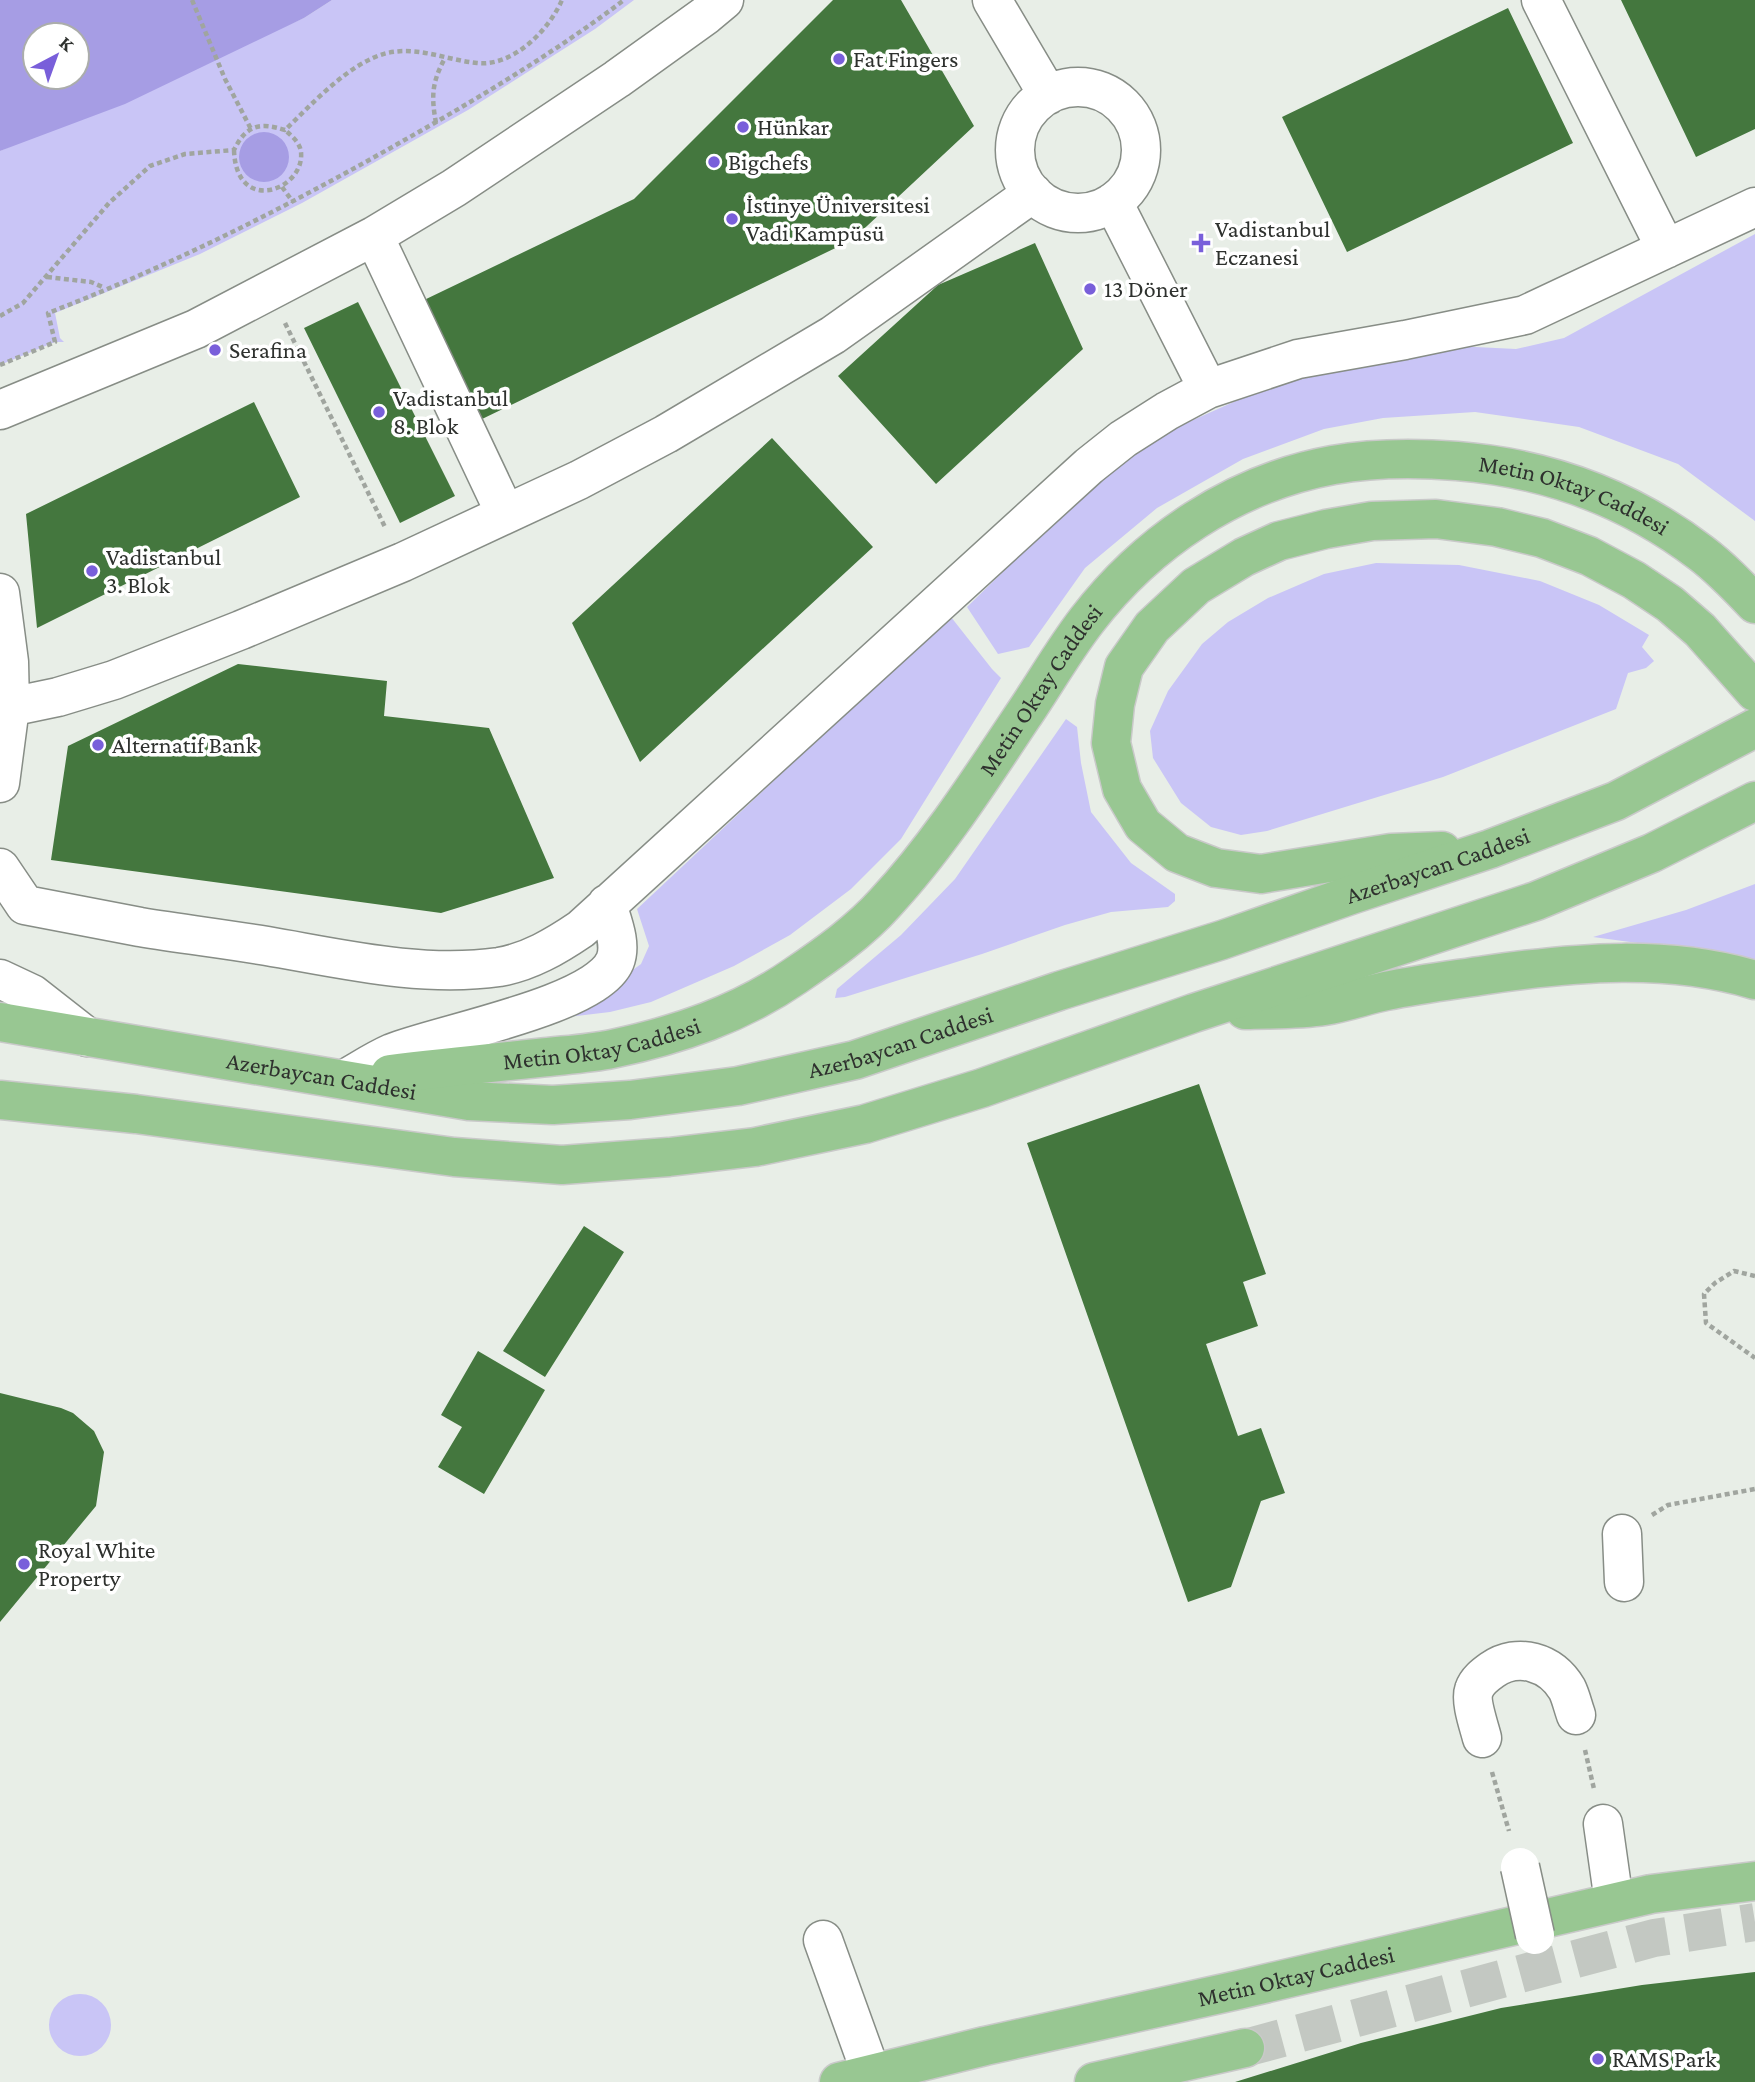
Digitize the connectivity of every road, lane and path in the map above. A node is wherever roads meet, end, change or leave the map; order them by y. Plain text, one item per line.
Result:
1 (192, 0) edge
2 (562, 0) edge
3 (624, 0) edge
4 (724, 0) edge
5 (992, 0) edge
6 (1541, 0) edge
7 (445, 58) junction
8 (1048, 95) junction
9 (436, 122) junction
10 (251, 129) junction
11 (285, 130) junction
12 (234, 150) junction
13 (282, 187) junction
14 (1033, 194) junction
15 (293, 202) junction
16 (1114, 202) junction
17 (1755, 207) edge
18 (374, 236) junction
19 (1665, 249) junction
20 (46, 277) junction
21 (105, 288) junction
22 (269, 291) junction
23 (0, 316) edge
24 (0, 365) edge
25 (1208, 389) junction
26 (0, 410) edge
27 (505, 513) junction
28 (403, 562) junction
29 (0, 593) edge
30 (1755, 604) edge
31 (1755, 692) edge
32 (5, 707) edge
33 (1755, 728) edge
34 (0, 783) edge
35 (1755, 801) edge
36 (1490, 849) junction
37 (0, 868) edge
38 (607, 904) junction
39 (12, 906) edge
40 (0, 979) edge
41 (1755, 981) edge
42 (1194, 1013) junction
43 (0, 1022) edge
44 (87, 1037) junction
45 (345, 1079) junction
46 (0, 1100) edge
47 (1755, 1276) edge
48 (1755, 1359) edge
49 (1755, 1489) edge
50 (1622, 1534) joint
51 (1624, 1582) dead end
52 (1576, 1715) joint
53 (1482, 1738) joint
54 (1603, 1824) joint
55 (1520, 1867) joint
56 (1755, 1881) edge
57 (1614, 1902) junction
58 (1535, 1935) dead end
59 (823, 1940) dead end
60 (1245, 2048) tunnel mouth
61 (855, 2078) edge
62 (1094, 2082) edge

1 - 10 path
2 - 7 path
3 - 9 path
4 - 18 street
5 - 8 street
6 - 19 street
7 - 9 path
7 - 11 path
8 - 14 street
8 - 16 street
9 - 15 path
10 - 11 path
10 - 12 path
11 - 13 path
12 - 13 path
12 - 20 path
13 - 15 path
14 - 16 street
14 - 27 street
15 - 21 path
16 - 25 street
17 - 19 street
18 - 22 street
18 - 27 street
19 - 25 street
20 - 21 path
20 - 23 path
21 - 24 path
22 - 26 street
22 - 28 path
25 - 38 street
27 - 28 street
28 - 32 street
29 - 32 street
30 - 45 main road, Metin Oktay Caddesi
31 - 36 main road, Metin Oktay Caddesi
32 - 34 street
33 - 36 main road, Azerbaycan Caddesi
35 - 42 main road
36 - 45 main road, Azerbaycan Caddesi
37 - 39 street
38 - 39 street
38 - 45 street
40 - 44 street
41 - 42 main road
42 - 46 main road
43 - 44 main road, Azerbaycan Caddesi
44 - 45 main road, Azerbaycan Caddesi
47 - 48 path
49 - 50 path
50 - 51 street
52 - 53 street
52 - 54 path
53 - 55 path
54 - 57 street
55 - 58 street, bridge
56 - 57 main road, Metin Oktay Caddesi
57 - 61 main road, Metin Oktay Caddesi
59 - 61 street
60 - 62 main road

